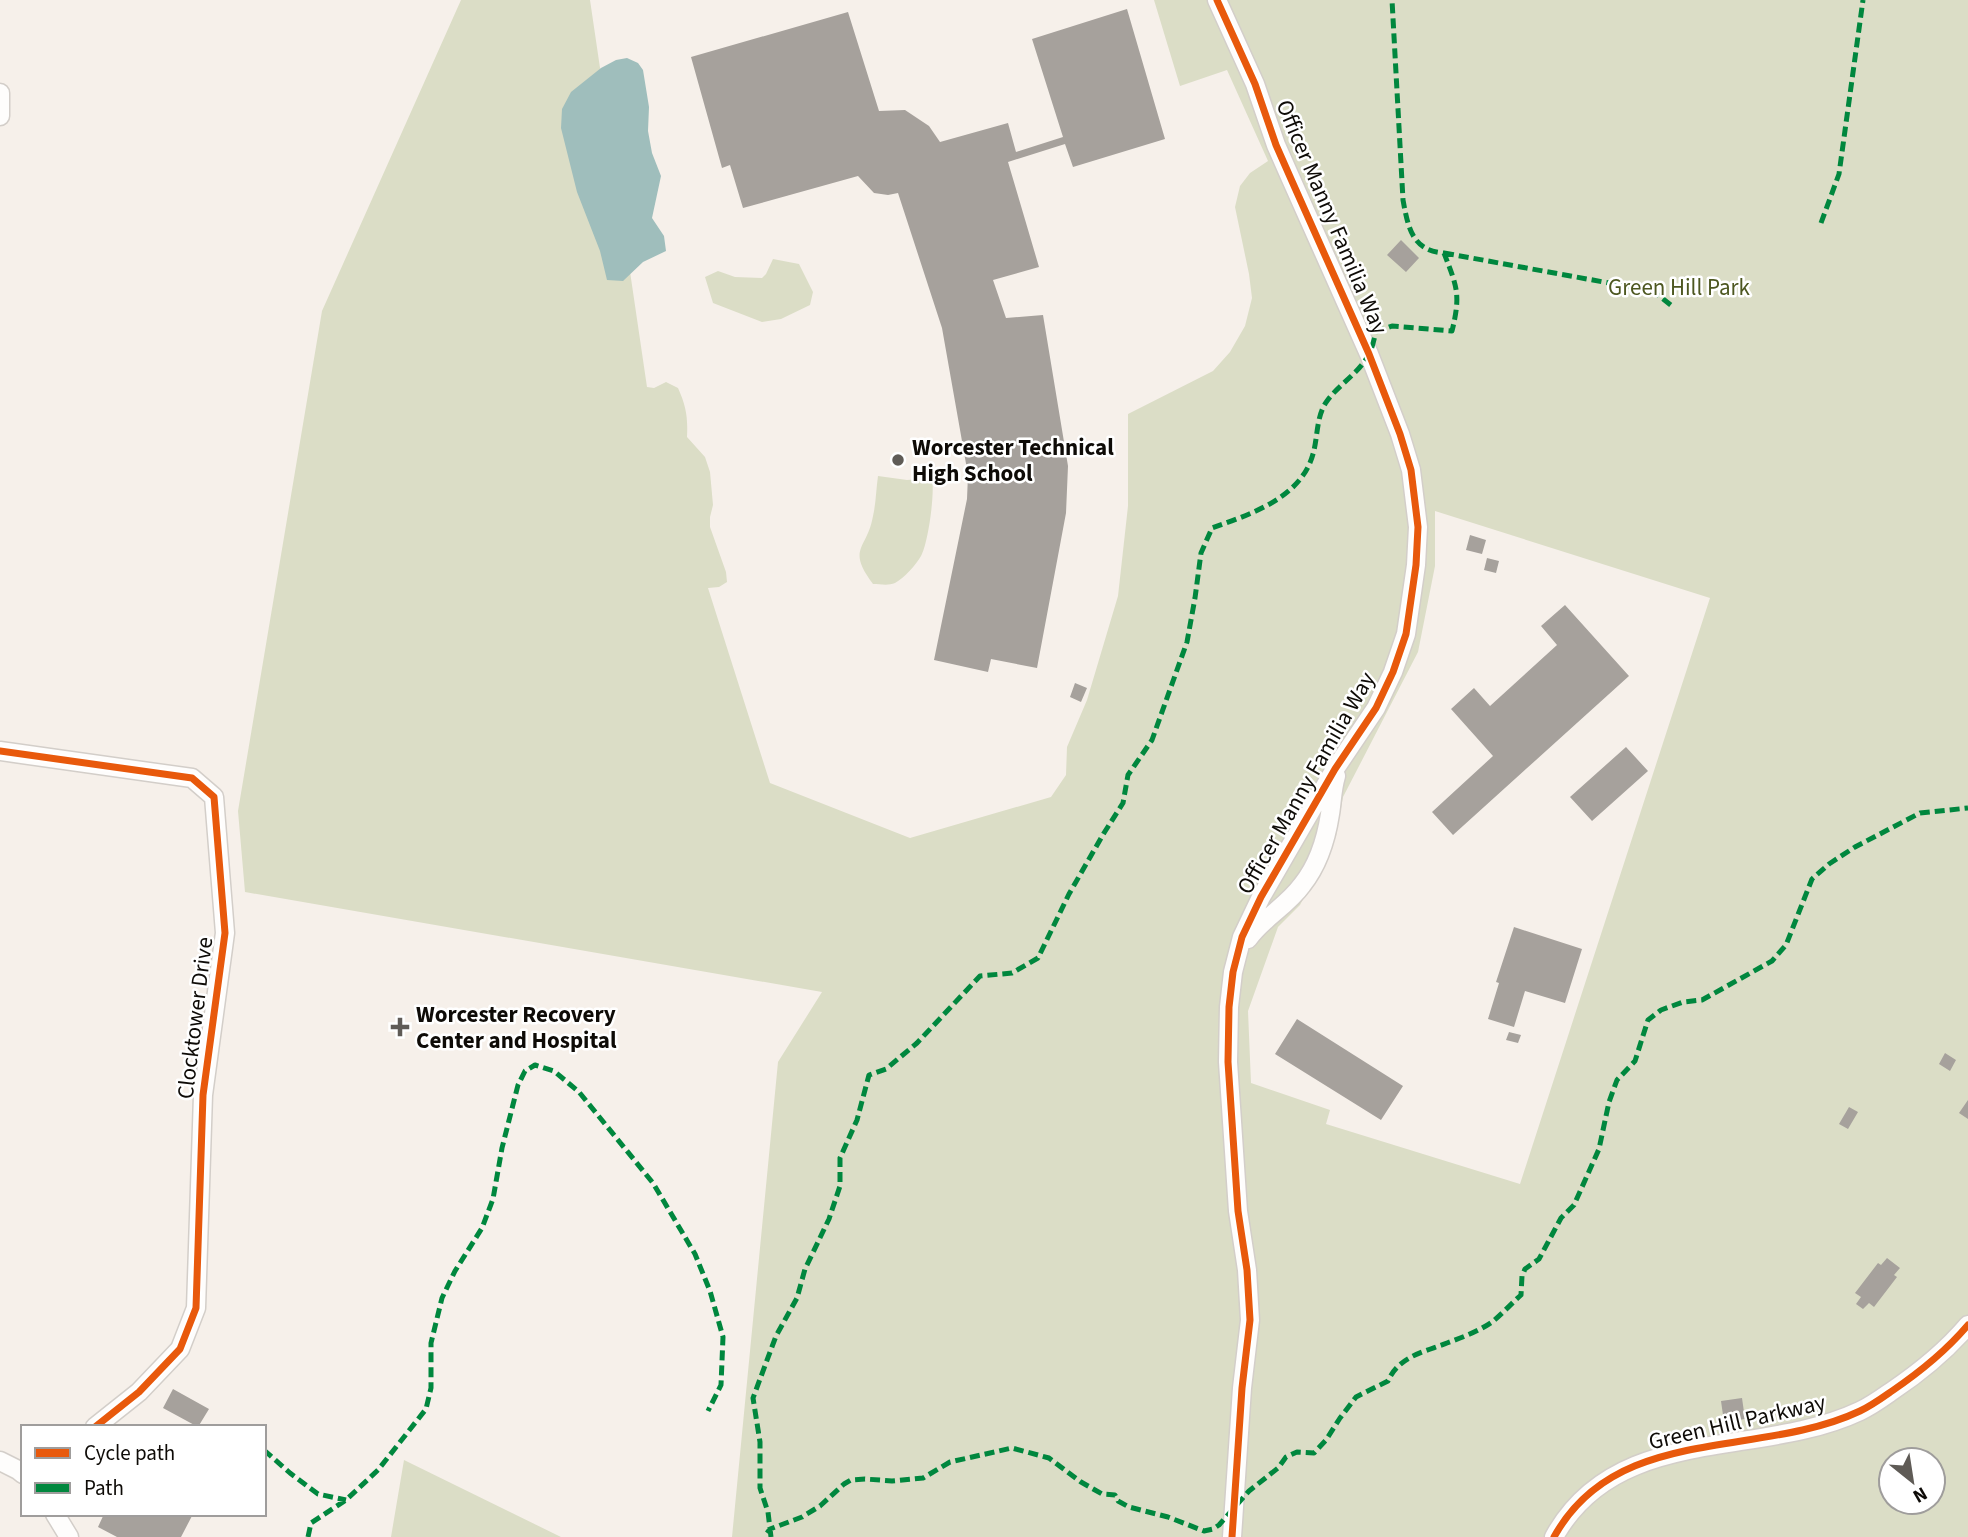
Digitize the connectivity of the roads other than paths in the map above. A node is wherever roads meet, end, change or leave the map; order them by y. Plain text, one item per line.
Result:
1 (1217, 0) edge
2 (0, 93) edge
3 (0, 116) edge
4 (1349, 748) junction
5 (0, 751) edge
6 (1237, 955) junction
7 (1968, 1325) edge
8 (98, 1425) edge
9 (0, 1461) edge
10 (21, 1470) edge
11 (56, 1516) edge
12 (69, 1537) edge
13 (1232, 1537) edge
14 (1554, 1537) edge

1 - 4 street, Officer Manny Familia Way
2 - 3 street
4 - 6 street, Officer Manny Familia Way
4 - 6 street, Officer Manny Familia Way
5 - 8 street, Clocktower Drive
6 - 13 street, Officer Manny Familia Way
7 - 14 street, Green Hill Parkway
9 - 10 street
11 - 12 street

